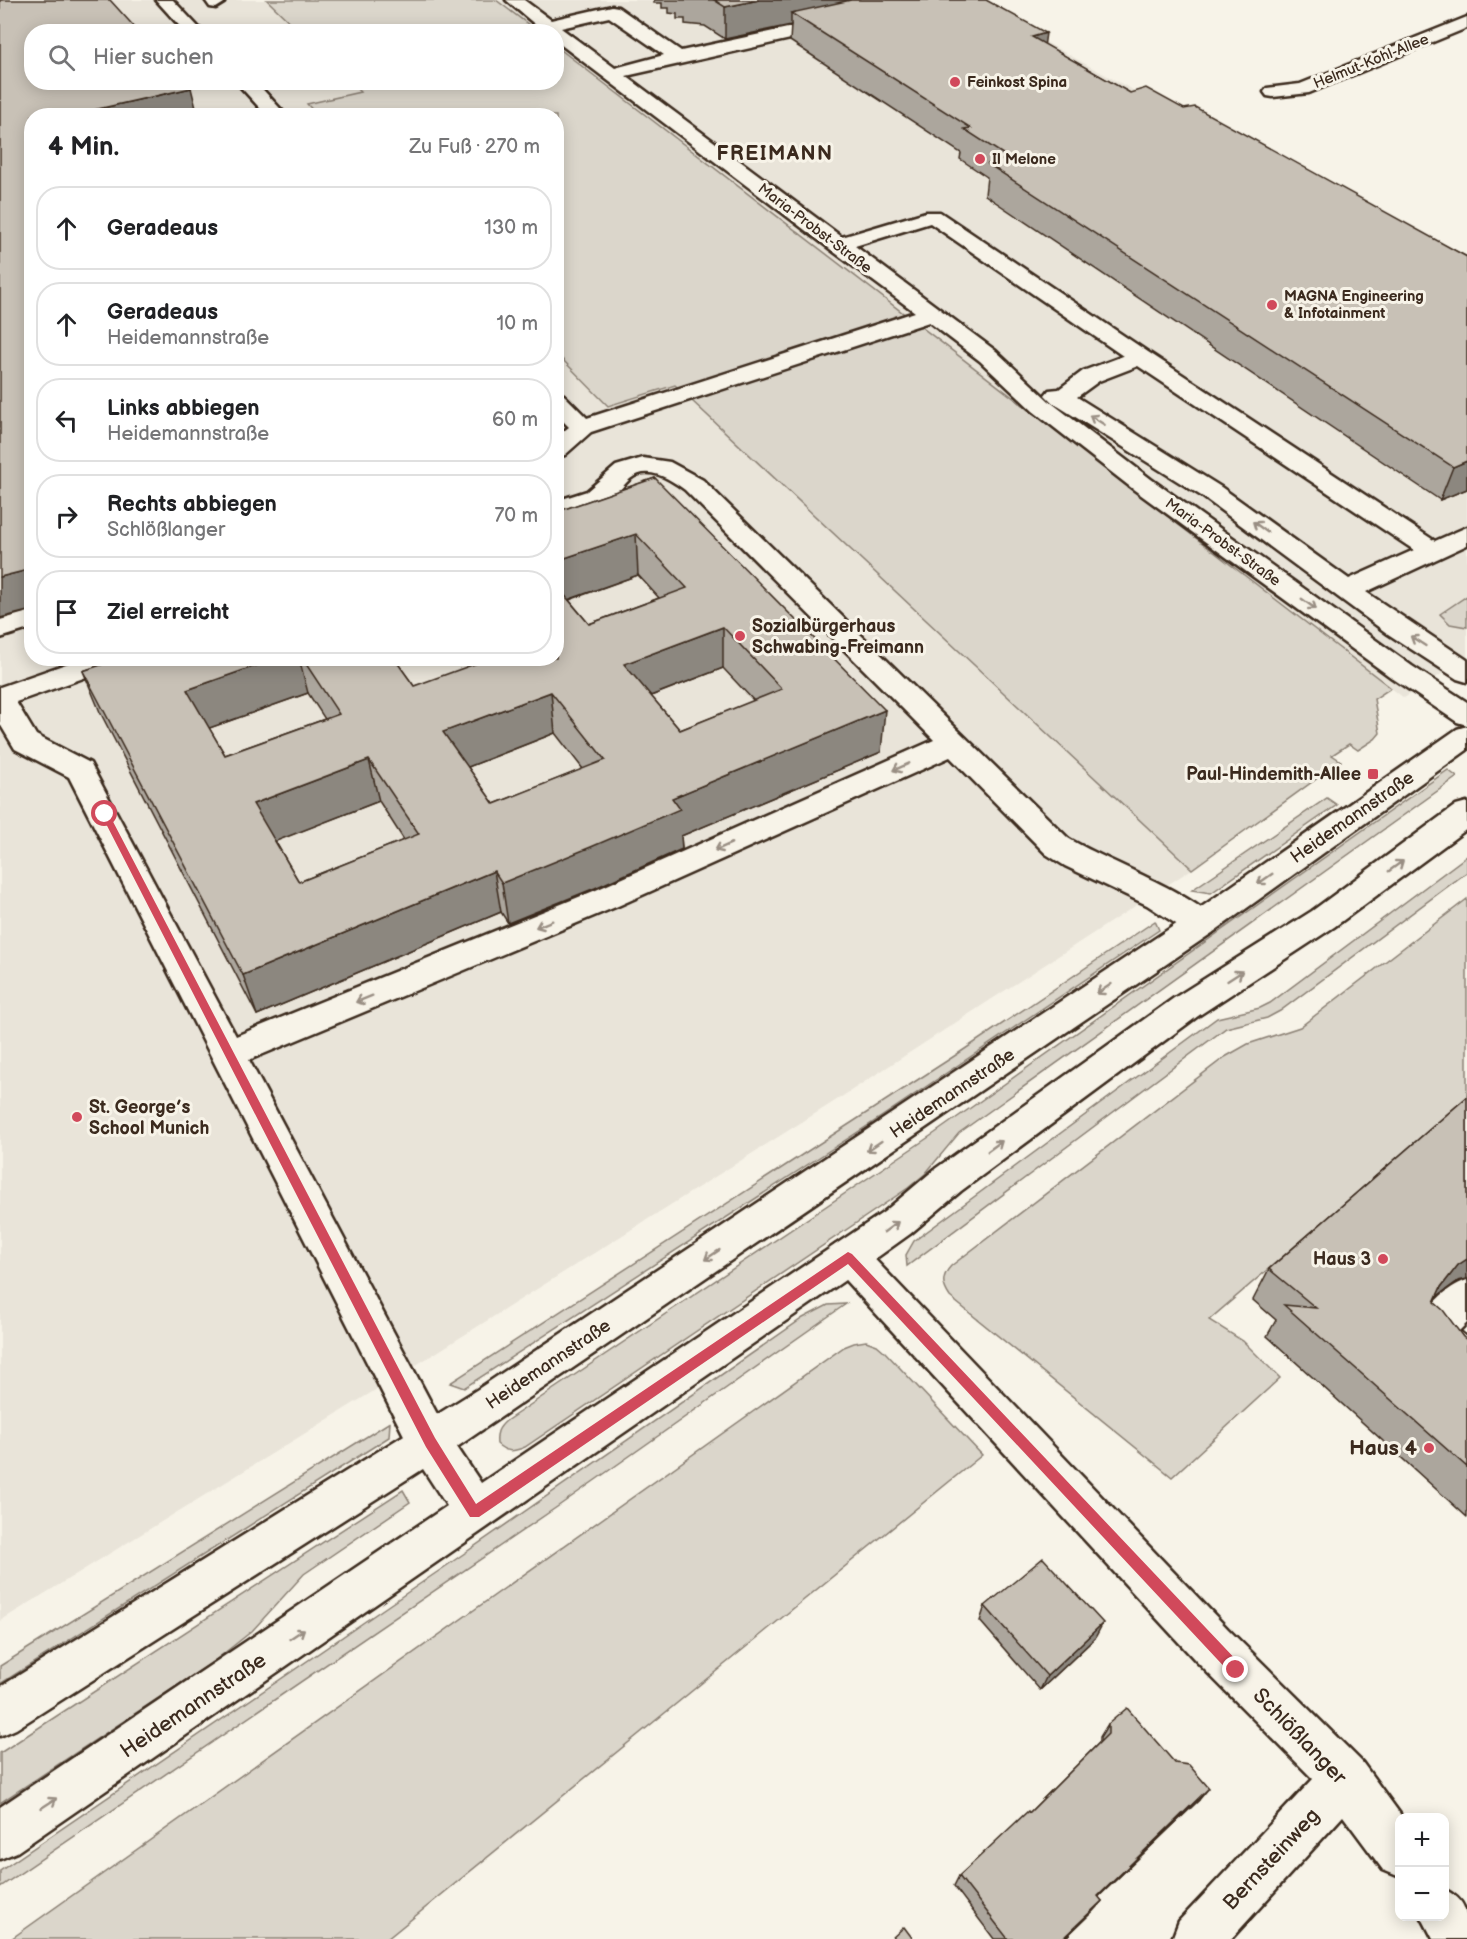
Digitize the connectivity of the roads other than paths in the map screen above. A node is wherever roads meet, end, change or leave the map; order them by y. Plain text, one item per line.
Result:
1 (164, 0) edge
2 (514, 0) edge
3 (912, 0) edge
4 (1467, 22) edge
5 (187, 24) edge
6 (545, 24) edge
7 (564, 26) edge
8 (564, 38) edge
9 (678, 57) junction
10 (611, 74) junction
11 (253, 90) edge
12 (1273, 92) dead end
13 (270, 108) edge
14 (837, 245) junction
15 (931, 314) junction
16 (988, 356) junction
17 (1140, 357) junction
18 (1061, 398) junction
19 (572, 424) edge
20 (564, 437) edge
21 (564, 506) edge
22 (1467, 535) edge
23 (1433, 551) junction
24 (1347, 590) junction
25 (24, 622) edge
26 (0, 629) edge
27 (90, 666) edge
28 (1467, 673) edge
29 (0, 698) edge
30 (1467, 715) edge
31 (1467, 736) edge
32 (954, 743) junction
33 (1467, 813) edge
34 (1201, 924) junction
35 (230, 1054) junction
36 (848, 1257) junction
37 (1467, 1297) edge
38 (1467, 1363) edge
39 (430, 1443) junction
40 (475, 1512) junction
41 (0, 1713) edge
42 (1344, 1779) junction
43 (0, 1835) edge
44 (1395, 1846) edge
45 (1449, 1920) edge
46 (1197, 1939) edge
47 (1464, 1939) edge

1 - 5 street
2 - 6 street, Maria-Probst-Straße
3 - 9 street
4 - 12 street, Helmut-Kohl-Allee
7 - 9 street
8 - 10 street, Maria-Probst-Straße
9 - 10 street
10 - 14 street, Maria-Probst-Straße
11 - 13 street
14 - 15 street, Maria-Probst-Straße
14 - 17 street
15 - 16 street, Maria-Probst-Straße
15 - 19 street
16 - 18 street, Maria-Probst-Straße
16 -> 30 street, Maria-Probst-Straße
17 - 18 street
17 - 23 street
24 -> 18 street, Maria-Probst-Straße
19 - 20 street
21 - 32 street
22 - 23 street
23 - 24 street
28 -> 24 street, Maria-Probst-Straße
25 - 26 street
27 - 29 street
29 - 35 street
31 -> 34 street, Heidemannstraße
32 - 34 street
32 -> 35 street
36 -> 33 street, Heidemannstraße
34 -> 39 street, Heidemannstraße
35 - 39 street
36 - 40 street, Heidemannstraße
36 - 42 street, Schlößlanger
37 - 38 street
39 - 40 street
39 - 41 street, Heidemannstraße
43 -> 40 street, Heidemannstraße
42 - 44 street, Schlößlanger
42 - 46 street, Bernsteinweg
45 - 47 street

